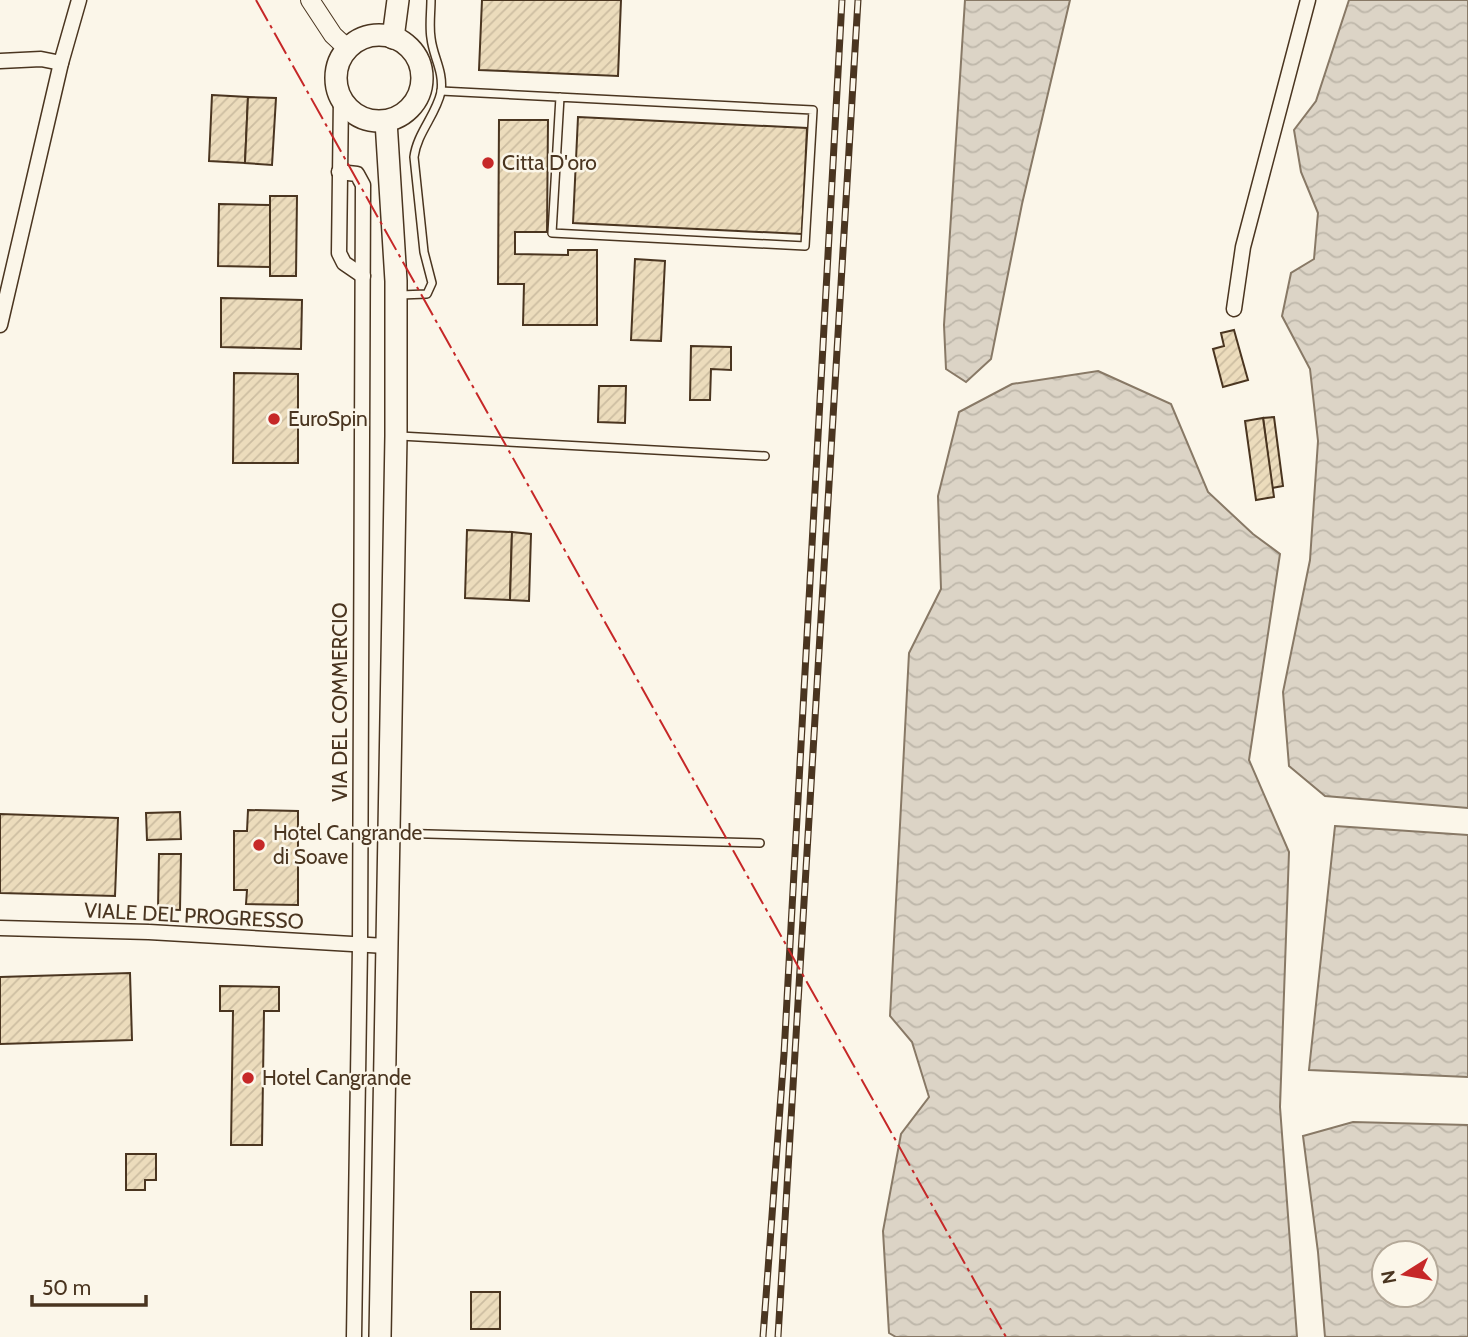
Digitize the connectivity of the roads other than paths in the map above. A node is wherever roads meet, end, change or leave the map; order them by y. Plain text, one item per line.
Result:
1 (79, 0) edge
2 (310, 0) edge
3 (398, 0) edge
4 (431, 0) edge
5 (1308, 0) edge
6 (393, 38) junction
7 (348, 49) junction
8 (0, 61) edge
9 (61, 63) junction
10 (441, 90) junction
11 (560, 97) junction
12 (341, 98) junction
13 (386, 121) junction
14 (339, 172) junction
15 (363, 276) junction
16 (396, 296) junction
17 (1234, 309) dead end
18 (0, 325) edge
19 (396, 436) junction
20 (765, 456) dead end
21 (388, 833) junction
22 (760, 844) dead end
23 (0, 928) edge
24 (360, 946) junction
25 (386, 946) junction
26 (354, 1337) edge
27 (380, 1337) edge

1 - 9 street
2 - 7 street
3 - 6 main road
4 - 10 lane
5 - 17 street
6 - 7 main road
6 - 13 main road
7 - 12 main road
8 - 9 street
9 - 18 street
10 - 11 lane
10 - 16 lane
11 - 11 lane
12 - 13 main road
12 - 14 street
13 - 16 main road
14 - 15 street
14 - 15 street, VIA DEL COMMERCIO
15 - 24 street, VIA DEL COMMERCIO
16 - 19 main road
19 - 20 lane
19 - 21 main road
21 - 22 lane
21 - 25 main road
23 - 24 street, VIALE DEL PROGRESSO
24 - 25 street, VIALE DEL PROGRESSO
24 - 26 street, VIA DEL COMMERCIO
25 - 27 main road

